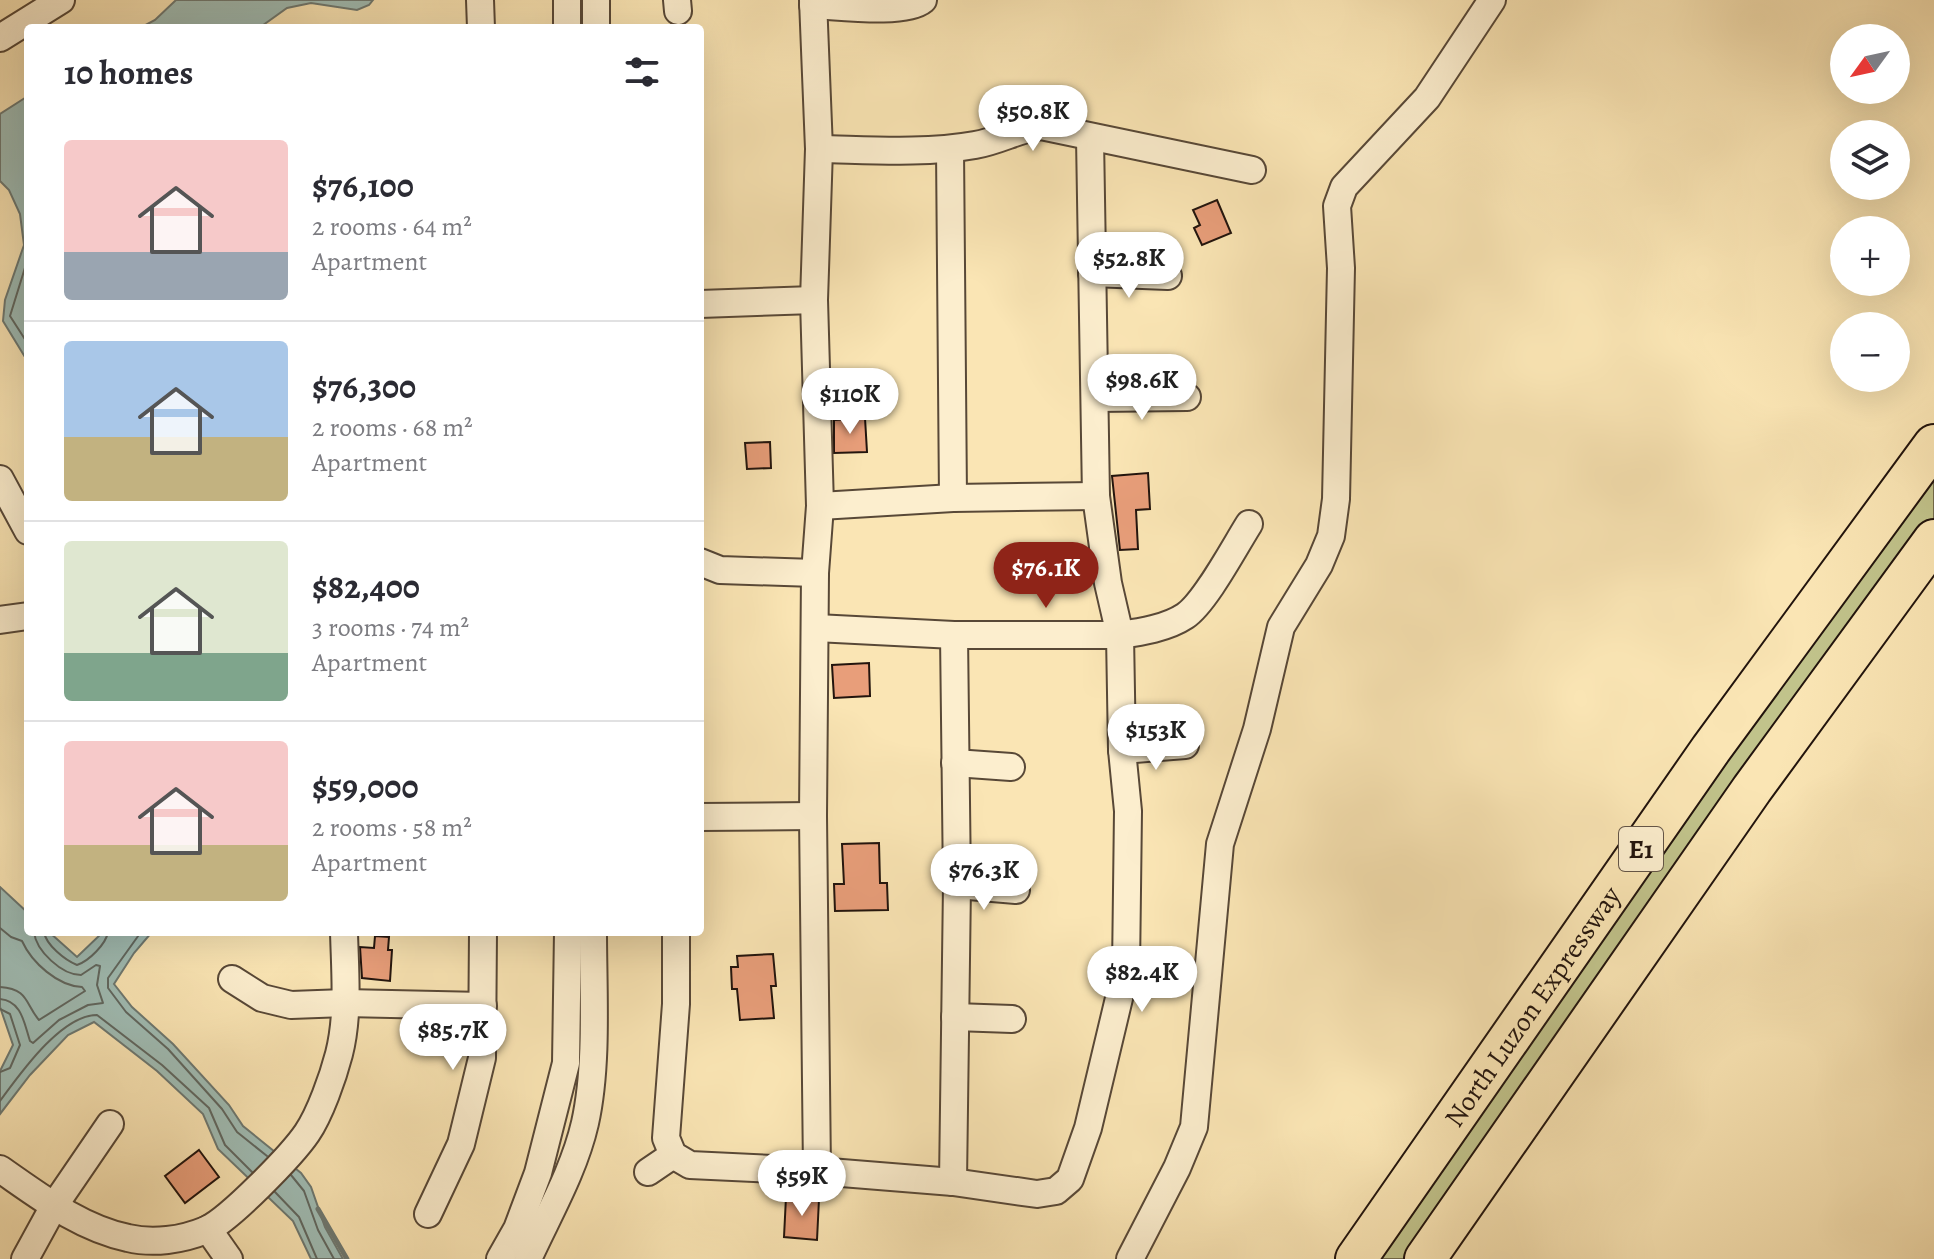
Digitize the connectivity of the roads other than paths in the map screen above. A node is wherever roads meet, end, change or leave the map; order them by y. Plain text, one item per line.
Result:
1 (61, 0) edge
2 (480, 0) edge
3 (567, 0) edge
4 (596, 0) edge
5 (923, 0) edge
6 (1492, 0) edge
7 (813, 3) edge
8 (481, 24) edge
9 (567, 24) edge
10 (596, 24) edge
11 (0, 38) edge
12 (1090, 138) junction
13 (819, 149) junction
14 (950, 149) junction
15 (1252, 170) dead end
16 (1092, 273) junction
17 (1168, 276) dead end
18 (814, 300) junction
19 (704, 304) edge
20 (1187, 397) dead end
21 (1095, 398) junction
22 (1934, 445) edge
23 (0, 479) edge
24 (1096, 496) junction
25 (953, 498) junction
26 (820, 506) junction
27 (24, 524) edge
28 (1249, 524) dead end
29 (1934, 540) edge
30 (707, 570) edge
31 (815, 573) junction
32 (24, 617) edge
33 (0, 620) edge
34 (816, 628) junction
35 (954, 635) junction
36 (1120, 635) junction
37 (1185, 745) dead end
38 (1122, 750) junction
39 (955, 763) junction
40 (1011, 767) dead end
41 (813, 816) junction
42 (704, 817) edge
43 (957, 885) junction
44 (1016, 890) dead end
45 (344, 936) edge
46 (483, 936) edge
47 (568, 936) edge
48 (593, 936) edge
49 (676, 936) edge
50 (232, 979) dead end
51 (345, 1003) junction
52 (483, 1006) junction
53 (955, 1017) junction
54 (1012, 1019) dead end
55 (110, 1124) dead end
56 (673, 1155) junction
57 (0, 1169) edge
58 (817, 1171) junction
59 (648, 1172) dead end
60 (953, 1182) junction
61 (54, 1206) junction
62 (428, 1214) dead end
63 (208, 1229) junction
64 (25, 1259) edge
65 (229, 1259) edge
66 (500, 1259) edge
67 (528, 1259) edge
68 (1130, 1259) edge
69 (1356, 1259) edge
70 (1425, 1259) edge

1 - 11 street
2 - 8 street
3 - 9 street
4 - 10 street
5 - 7 street
6 - 68 street
7 - 13 street
12 - 14 street
12 - 15 street
12 - 16 street
13 - 14 street
13 - 18 street
14 - 25 street
16 - 17 street
16 - 21 street
18 - 19 street
18 - 26 street
20 - 21 street
21 - 24 street
22 - 69 highway, North Luzon Expressway / E1
23 - 27 street
24 - 25 street
24 - 36 street
25 - 26 street
26 - 31 street
28 - 36 street
29 - 70 highway, North Luzon Expressway / E1
30 - 31 street
31 - 34 street
32 - 33 street
34 - 35 street
34 - 41 street
35 - 36 street
35 - 39 street
36 - 38 street
37 - 38 street
38 - 60 street
39 - 40 street
39 - 43 street
41 - 42 street
41 - 58 street
43 - 44 street
43 - 53 street
45 - 51 street
46 - 52 street
47 - 66 street
48 - 67 street
49 - 56 street
50 - 51 street
51 - 52 street
51 - 63 street
52 - 62 street
53 - 54 street
53 - 60 street
55 - 61 street
56 - 58 street
56 - 59 street
57 - 61 street
58 - 60 street
61 - 63 street
61 - 64 street
63 - 65 street

